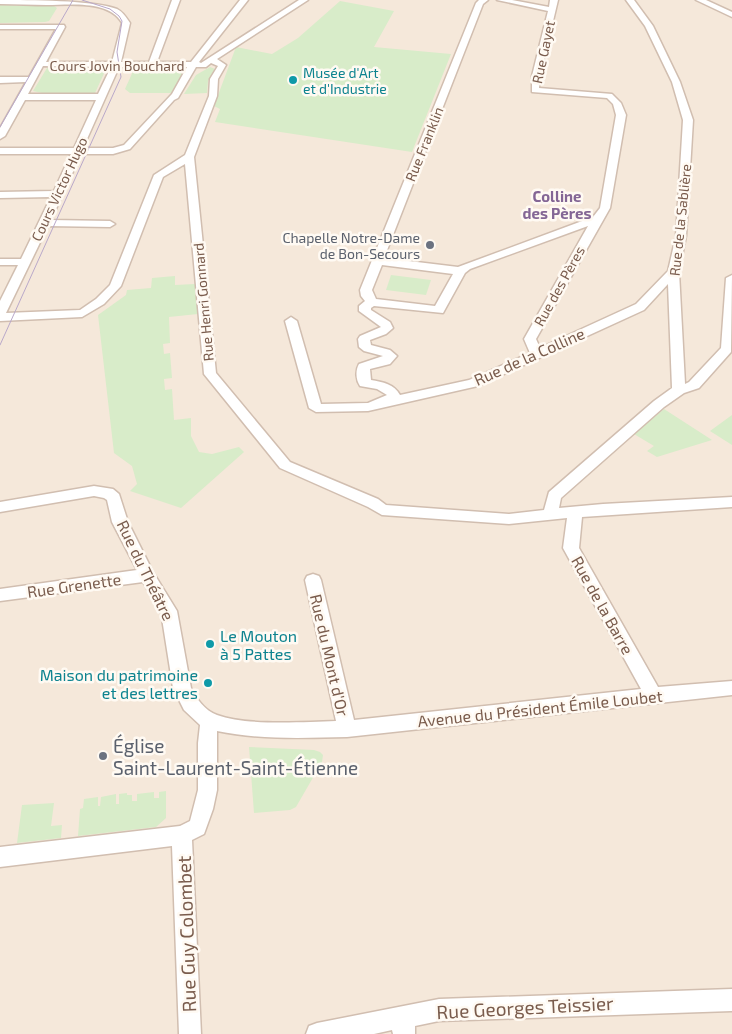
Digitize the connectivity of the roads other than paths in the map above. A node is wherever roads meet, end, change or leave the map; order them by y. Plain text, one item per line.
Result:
1 (176, 0) edge
2 (244, 0) edge
3 (304, 0) edge
4 (484, 0) edge
5 (501, 0) edge
6 (554, 0) edge
7 (630, 0) edge
8 (700, 0) edge
9 (70, 1) edge
10 (0, 2) edge
11 (553, 10) junction
12 (732, 15) edge
13 (0, 27) edge
14 (48, 27) junction
15 (211, 61) junction
16 (41, 64) junction
17 (116, 64) junction
18 (152, 64) junction
19 (193, 65) junction
20 (32, 79) junction
21 (0, 80) edge
22 (609, 96) joint
23 (22, 97) junction
24 (102, 97) junction
25 (0, 136) edge
26 (0, 151) edge
27 (77, 151) junction
28 (189, 157) junction
29 (58, 194) junction
30 (0, 195) edge
31 (597, 219) junction
32 (44, 223) junction
33 (110, 224) dead end
34 (378, 261) junction
35 (0, 262) edge
36 (26, 262) junction
37 (460, 271) junction
38 (673, 272) junction
39 (732, 278) edge
40 (369, 296) junction
41 (0, 315) edge
42 (291, 321) dead end
43 (536, 353) junction
44 (679, 390) junction
45 (368, 407) junction
46 (732, 502) edge
47 (0, 507) edge
48 (575, 512) junction
49 (551, 515) junction
50 (147, 575) junction
51 (313, 580) dead end
52 (0, 595) edge
53 (732, 688) edge
54 (653, 695) junction
55 (210, 722) junction
56 (347, 729) junction
57 (182, 835) junction
58 (0, 857) edge
59 (732, 1001) edge
60 (404, 1025) edge
61 (190, 1034) edge
62 (317, 1034) edge

1 - 18 street
2 - 19 street
3 - 15 street
4 - 34 street, Rue Franklin
5 - 11 street
6 - 11 street, Rue Gayet
7 - 38 street, Rue de la Sablière
8 - 12 street
9 - 10 street
9 - 14 street
9 - 17 street, Cours Victor Hugo
11 - 22 street, Rue Gayet
13 - 14 street
14 - 16 street
15 - 19 street, Cours Jovin Bouchard
15 - 28 street, Rue Henri Gonnard
16 - 17 street, Cours Jovin Bouchard
16 - 20 street
17 - 18 street, Cours Jovin Bouchard
17 - 24 street, Cours Victor Hugo
18 - 19 street, Cours Jovin Bouchard
19 - 27 street
20 - 21 street
20 - 23 street
22 - 31 street, Rue des Pères
23 - 24 street, Cours Jovin Bouchard
23 - 25 street
24 - 27 street, Cours Victor Hugo
26 - 27 street
27 - 29 street, Cours Victor Hugo
28 - 41 street
28 - 49 street, Rue Henri Gonnard
29 - 30 street
29 - 32 street, Cours Victor Hugo
31 - 37 street, Rue des Pères
31 - 43 street, Rue des Pères
32 - 33 street
32 - 36 street, Cours Victor Hugo
34 - 37 street
34 - 40 street, Rue Franklin
35 - 36 street
36 - 41 street, Cours Victor Hugo
37 - 40 street
38 - 43 street, Rue de la Colline
38 - 44 street, Rue de la Sablière
39 - 44 street
40 - 45 street
42 - 45 street
43 - 45 street, Rue de la Colline
44 - 49 street
46 - 48 street, Rue Henri Gonnard
47 - 50 street, Rue du Théâtre
48 - 49 street, Rue Henri Gonnard
48 - 54 street, Rue de la Barre
50 - 52 street, Rue Grenette
50 - 55 street, Rue du Théâtre
51 - 56 street, Rue du Mont d'Or
53 - 54 street, Avenue du Président Émile Loubet
54 - 56 street, Avenue du Président Émile Loubet
55 - 56 street, Avenue du Président Émile Loubet
55 - 57 street
57 - 58 street
57 - 61 street, Rue Guy Colombet
59 - 60 street, Rue Georges Teissier
60 - 62 street, Rue Georges Teissier

